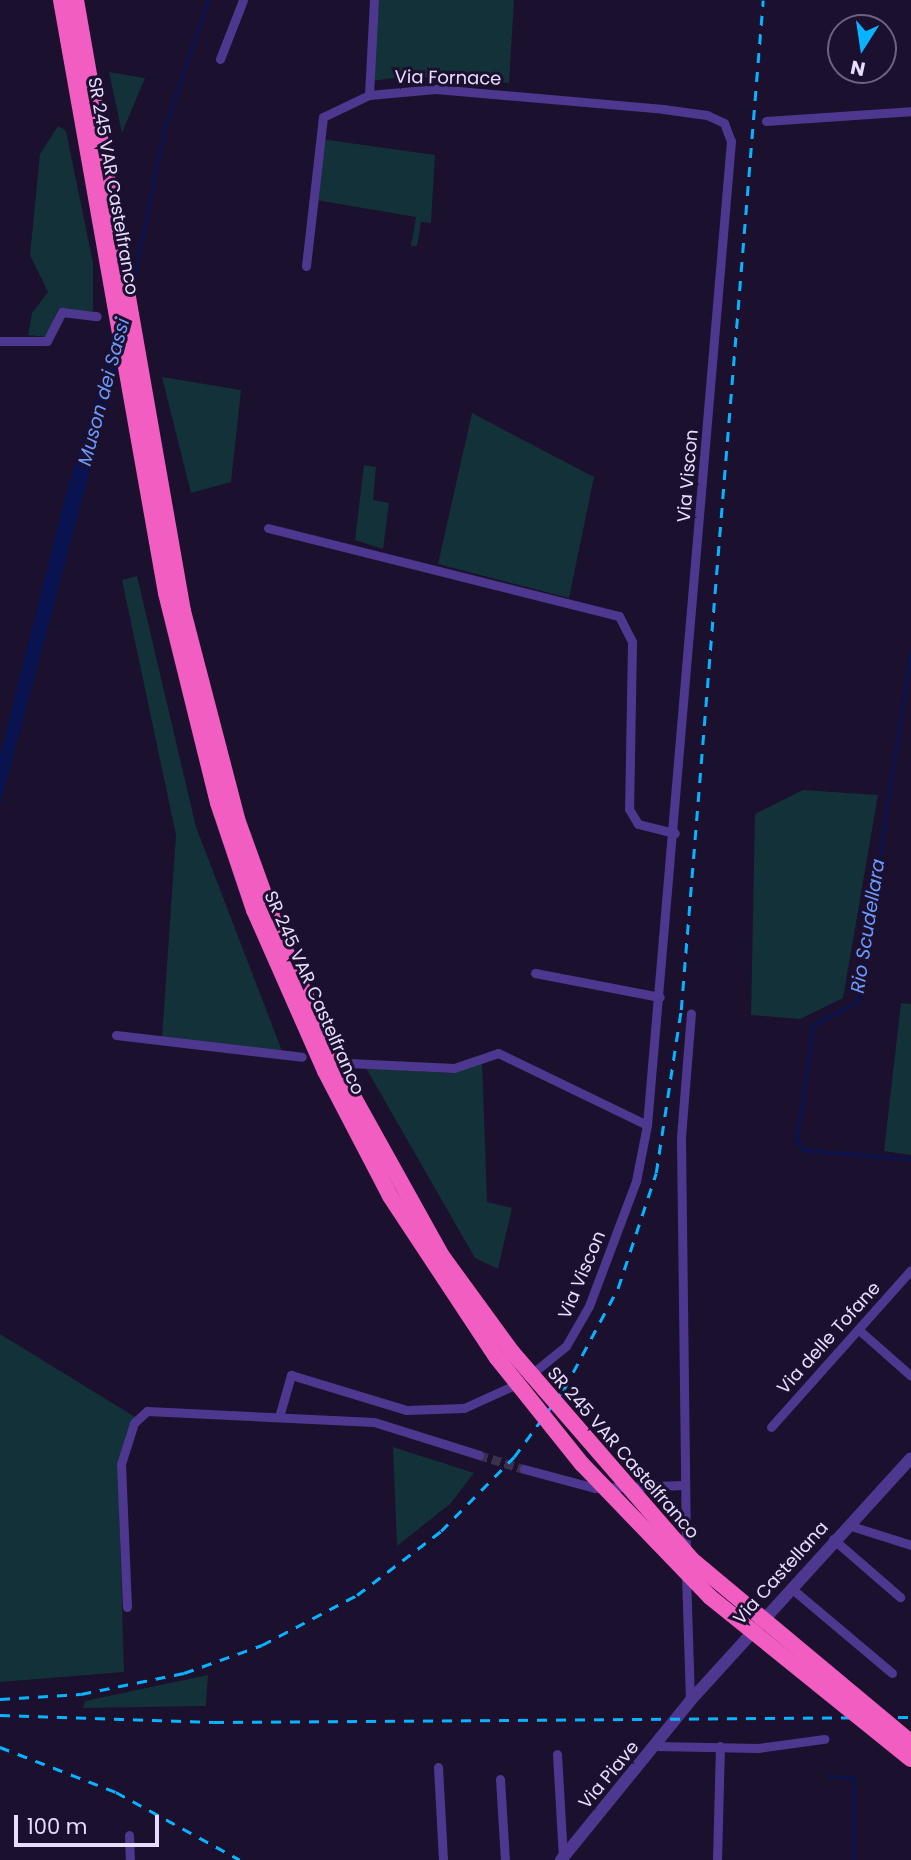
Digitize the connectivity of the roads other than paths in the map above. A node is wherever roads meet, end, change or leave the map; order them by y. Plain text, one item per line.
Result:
1 (61, 0) edge
2 (76, 0) edge
3 (243, 0) edge
4 (374, 0) edge
5 (220, 59) dead end
6 (369, 95) junction
7 (911, 111) edge
8 (766, 121) dead end
9 (724, 123) joint
10 (306, 266) dead end
11 (97, 316) dead end
12 (0, 341) edge
13 (268, 528) dead end
14 (675, 833) junction
15 (535, 973) dead end
16 (660, 997) junction
17 (691, 1013) dead end
18 (116, 1035) dead end
19 (302, 1058) dead end
20 (349, 1063) dead end
21 (647, 1125) junction
22 (911, 1270) edge
23 (859, 1330) junction
24 (504, 1355) junction
25 (911, 1376) edge
26 (279, 1417) junction
27 (771, 1427) dead end
28 (480, 1455) tunnel mouth
29 (911, 1458) edge
30 (524, 1469) tunnel mouth
31 (685, 1485) junction
32 (848, 1525) junction
33 (833, 1539) junction
34 (911, 1545) edge
35 (791, 1588) junction
36 (900, 1597) dead end
37 (127, 1607) dead end
38 (892, 1673) dead end
39 (690, 1701) junction
40 (680, 1713) joint
41 (824, 1739) dead end
42 (911, 1742) edge
43 (656, 1746) junction
44 (720, 1746) junction
45 (557, 1754) dead end
46 (911, 1759) edge
47 (439, 1767) dead end
48 (500, 1779) dead end
49 (129, 1835) dead end
50 (562, 1859) edge
51 (130, 1860) edge
52 (443, 1860) edge
53 (505, 1860) edge
54 (717, 1860) edge

1 - 24 highway, SR 245 VAR Castelfranco
2 - 24 highway, SR 245 VAR Castelfranco
3 - 5 street
4 - 6 street
6 - 9 street, Via Fornace
6 - 10 street, Via Fornace
7 - 8 street
9 - 14 street, Via Viscon
11 - 12 street
13 - 14 street
14 - 16 street, Via Viscon
15 - 16 street
16 - 21 street, Via Viscon
17 - 31 street
18 - 19 street
20 - 21 street
21 - 26 street, Via Viscon
22 - 23 street, Via delle Tofane
23 - 25 street
23 - 27 street, Via delle Tofane
24 - 42 highway, SR 245 VAR Castelfranco, bridge
24 - 46 highway, SR 245 VAR Castelfranco, bridge
26 - 28 street
26 - 37 street
29 - 32 street, Via Castellana
30 - 31 street
31 - 39 street
32 - 33 street, Via Castellana
32 - 34 street
33 - 35 street, Via Castellana
33 - 36 street
35 - 38 street
35 - 39 street, Via Castellana
39 - 40 street, Via Castellana
40 - 43 street, Via Piave
41 - 44 street
43 - 44 street
43 - 50 street, Via Piave
44 - 54 street
45 - 50 street, Via Piave
47 - 52 street
48 - 53 street
49 - 51 street

